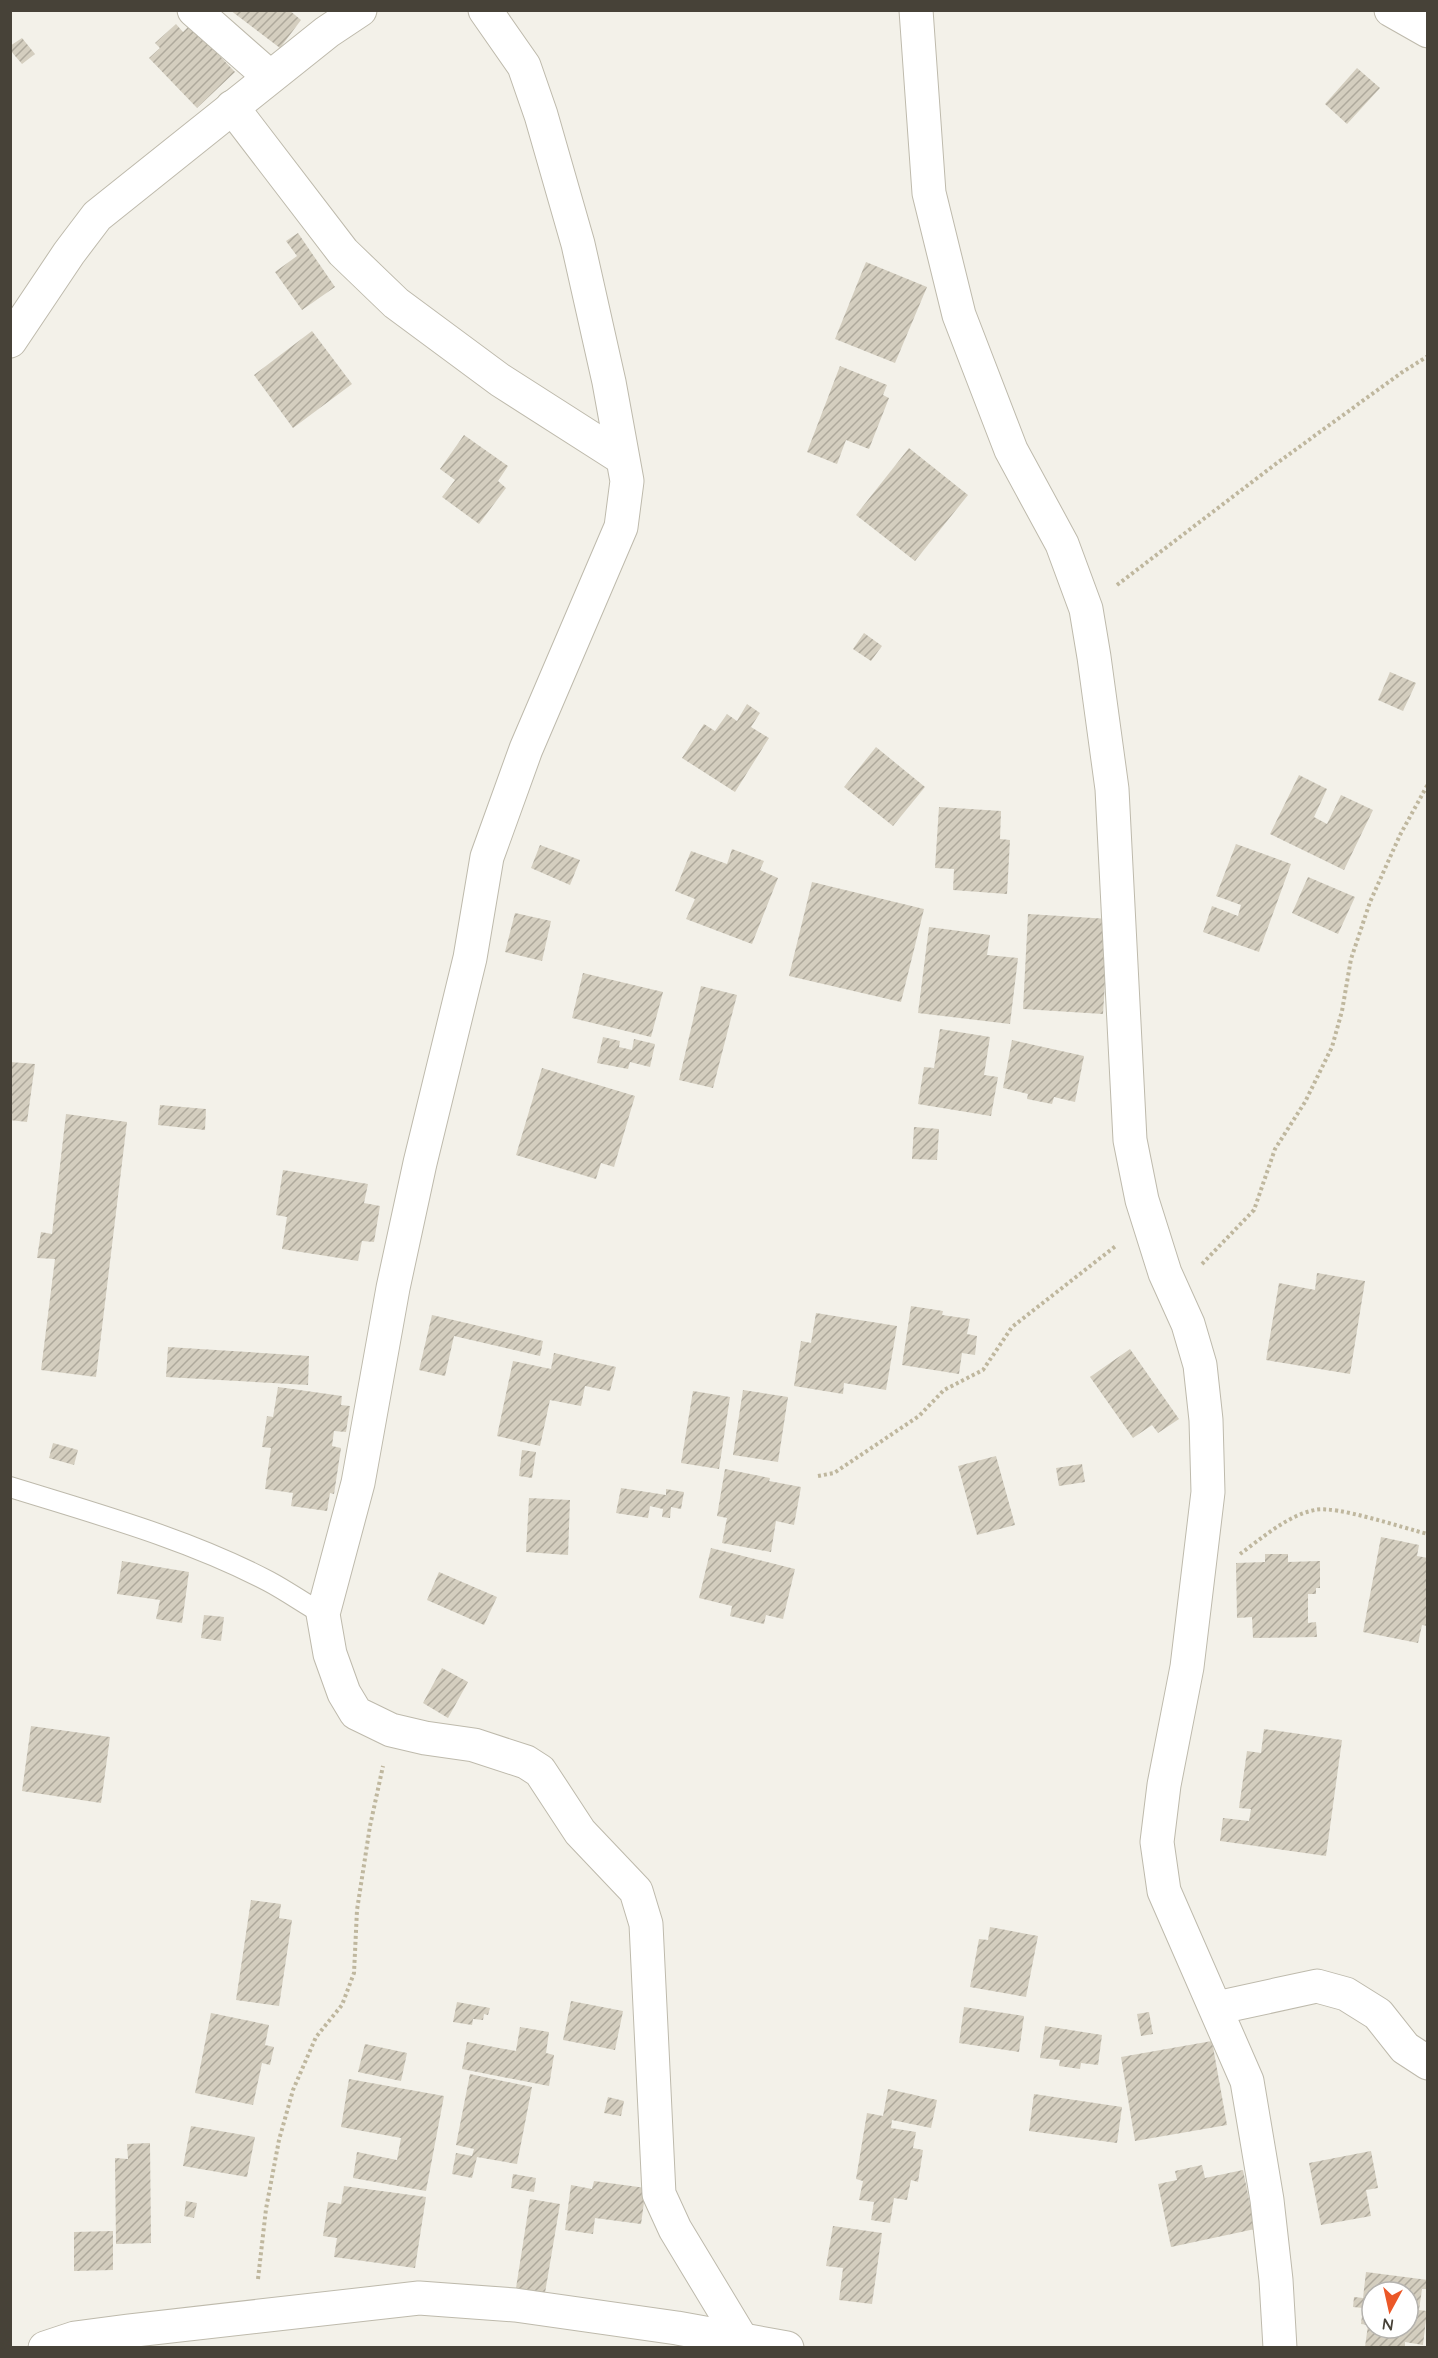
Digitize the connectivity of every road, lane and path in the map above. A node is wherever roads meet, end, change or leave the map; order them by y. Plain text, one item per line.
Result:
1 (194, 10) edge
2 (360, 10) edge
3 (485, 10) edge
4 (916, 10) edge
5 (1391, 10) edge
6 (1428, 31) edge
7 (270, 77) junction
8 (232, 107) junction
9 (10, 341) edge
10 (1428, 356) edge
11 (622, 458) junction
12 (1086, 609) junction
13 (1428, 784) edge
14 (1149, 1222) junction
15 (1173, 1292) junction
16 (818, 1476) dead end
17 (10, 1487) edge
18 (1428, 1534) edge
19 (1197, 1584) junction
20 (323, 1614) junction
21 (391, 1730) junction
22 (1216, 2008) junction
23 (1428, 2063) edge
24 (254, 2316) junction
25 (742, 2340) junction
26 (45, 2348) edge
27 (787, 2348) edge
28 (1280, 2348) edge

1 - 7 street
2 - 7 street
3 - 11 street
4 - 12 street
5 - 6 street
7 - 8 street
8 - 9 street
8 - 11 street
10 - 12 path
11 - 20 street
12 - 14 street
13 - 15 path
14 - 15 street
14 - 16 path
15 - 19 street
17 - 20 lane
18 - 19 path
19 - 22 street
20 - 21 street
21 - 24 path
21 - 25 street
22 - 23 street
22 - 28 street
24 - 25 street
24 - 26 street
25 - 27 street

